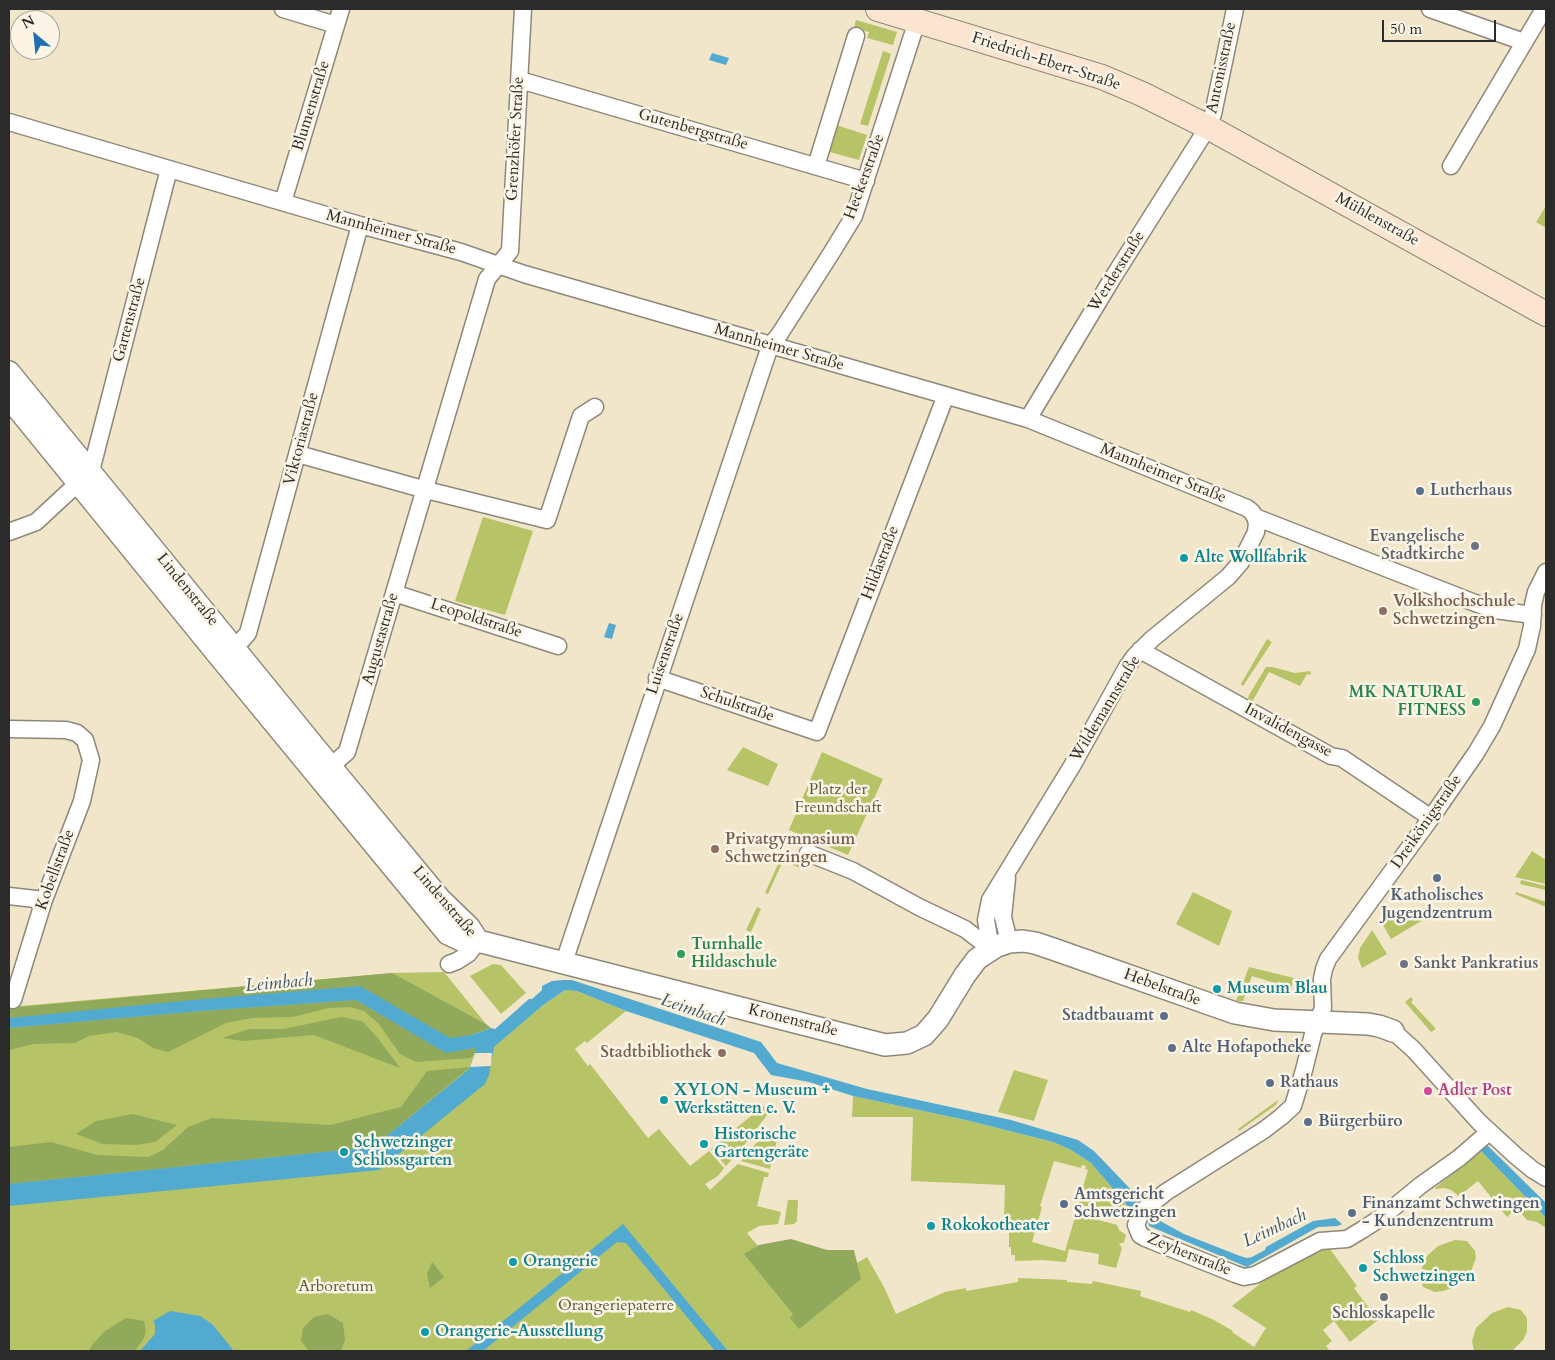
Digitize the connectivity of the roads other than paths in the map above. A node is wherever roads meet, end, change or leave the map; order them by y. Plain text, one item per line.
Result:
1 (283, 9) edge
2 (523, 9) edge
3 (1235, 9) edge
4 (1430, 9) edge
5 (1544, 9) edge
6 (885, 10) edge
7 (339, 17) edge
8 (917, 21) junction
9 (856, 36) dead end
10 (1524, 42) junction
11 (520, 80) junction
12 (9, 122) edge
13 (1208, 127) junction
14 (816, 166) junction
15 (1451, 166) dead end
16 (169, 169) junction
17 (866, 181) junction
18 (283, 202) junction
19 (360, 225) junction
20 (498, 265) junction
21 (1546, 314) edge
22 (770, 346) junction
23 (9, 372) edge
24 (946, 395) junction
25 (9, 398) edge
26 (595, 407) dead end
27 (1028, 419) junction
28 (298, 454) junction
29 (85, 477) junction
30 (426, 490) junction
31 (1255, 517) junction
32 (9, 532) edge
33 (1546, 572) edge
34 (394, 593) junction
35 (1532, 615) junction
36 (558, 646) dead end
37 (1140, 650) junction
38 (228, 654) junction
39 (657, 678) junction
40 (9, 729) edge
41 (817, 732) joint
42 (325, 772) junction
43 (1431, 818) junction
44 (808, 853) dead end
45 (9, 896) edge
46 (44, 900) junction
47 (478, 941) junction
48 (1000, 945) junction
49 (564, 962) junction
50 (449, 964) dead end
51 (13, 1000) dead end
52 (1317, 1023) junction
53 (1393, 1032) joint
54 (1489, 1132) junction
55 (1546, 1178) edge

1 - 7 street
2 - 11 street, Grenzhöfer Straße
3 - 13 street, Antonisstraße
4 - 10 street
5 - 10 street
6 - 8 main road, Friedrich-Ebert-Straße
7 - 18 street, Blumenstraße
8 - 13 main road, Friedrich-Ebert-Straße
8 - 17 street, Heckerstraße
9 - 14 street
10 - 15 street
11 - 14 street, Gutenbergstraße
11 - 20 street, Grenzhöfer Straße
12 - 16 street, Mannheimer Straße
13 - 21 main road, Mühlenstraße
13 - 27 street, Werderstraße
14 - 17 street, Gutenbergstraße
16 - 18 street, Mannheimer Straße
16 - 29 street, Gartenstraße
17 - 22 street, Heckerstraße
18 - 19 street, Mannheimer Straße
19 - 20 street, Mannheimer Straße
19 - 28 street, Viktoriastraße
20 - 22 street, Mannheimer Straße
20 - 30 street, Augustastraße
22 - 24 street, Mannheimer Straße
22 - 39 street, Luisenstraße
23 - 29 street, Lindenstraße
24 - 27 street, Mannheimer Straße
24 - 41 street, Hildastraße
25 - 29 street, Lindenstraße
26 - 30 street
27 - 31 street, Mannheimer Straße
28 - 30 street
28 - 38 street, Viktoriastraße
29 - 32 street
29 - 38 street, Lindenstraße
30 - 34 street, Augustastraße
31 - 35 street, Mannheimer Straße
31 - 37 street, Wildemannstraße
33 - 35 street, Dreikönigstraße
34 - 36 street, Leopoldstraße
34 - 42 street, Augustastraße
35 - 43 street, Dreikönigstraße
37 - 43 street, Invalidengasse
37 - 48 street, Wildemannstraße
38 - 42 street, Lindenstraße
39 - 41 street, Schulstraße
39 - 49 street, Luisenstraße
40 - 46 street, Kobellstraße
42 - 47 street, Lindenstraße
43 - 52 street, Dreikönigstraße
44 - 48 street
45 - 46 street
46 - 51 street, Kobellstraße
47 - 49 street, Kronenstraße
47 - 50 street
48 - 49 street, Kronenstraße
48 - 52 street, Hebelstraße
52 - 53 street, Hebelstraße
52 - 54 street, Zeyherstraße
53 - 54 street
54 - 55 street

